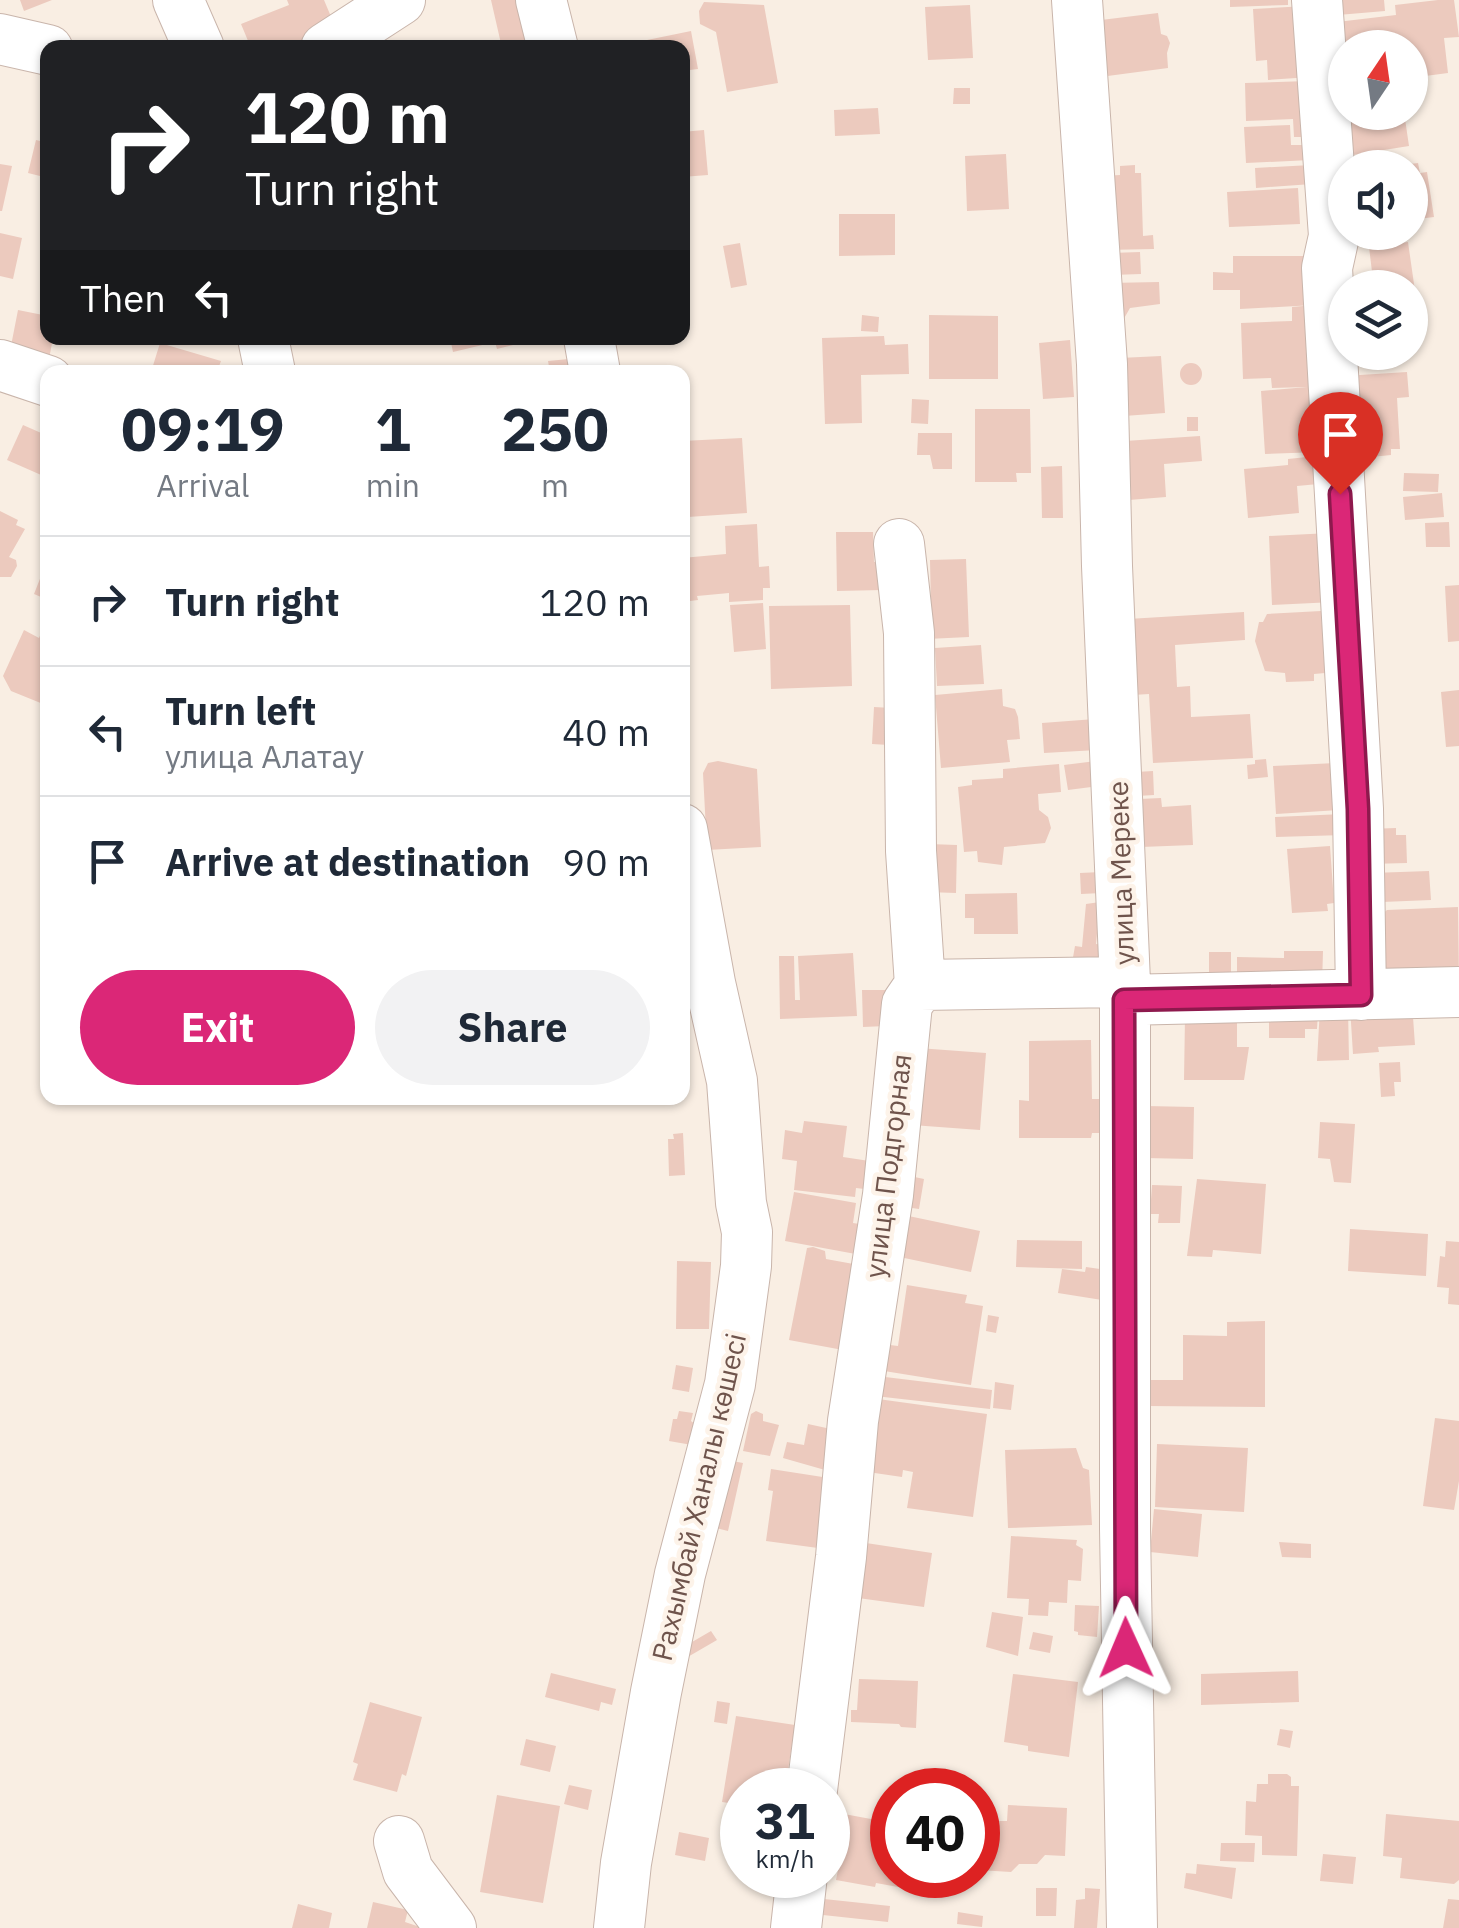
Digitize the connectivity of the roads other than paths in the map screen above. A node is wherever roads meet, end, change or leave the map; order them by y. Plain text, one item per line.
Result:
1 (178, 0) edge
2 (400, 0) edge
3 (541, 0) edge
4 (1077, 0) edge
5 (1316, 0) edge
6 (0, 39) edge
7 (195, 40) edge
8 (338, 40) edge
9 (551, 40) edge
10 (40, 48) edge
11 (0, 365) edge
12 (40, 378) edge
13 (899, 544) dead end
14 (690, 873) edge
15 (920, 985) junction
16 (1125, 991) junction
17 (1459, 992) edge
18 (1361, 995) junction
19 (815, 1768) edge
20 (399, 1841) dead end
21 (799, 1898) edge
22 (451, 1928) edge
23 (620, 1928) edge
24 (796, 1928) edge
25 (1132, 1928) edge

1 - 7 street
2 - 8 street
3 - 9 street
4 - 16 street, улица Мереке
5 - 18 street
6 - 10 street
11 - 12 street
13 - 15 street, улица Подгорная
14 - 23 street, Рахымбай Ханалы көшесі
15 - 16 street
15 - 19 street, улица Подгорная
16 - 18 street
16 - 25 street, улица Мереке
17 - 18 street
20 - 22 street
21 - 24 street

